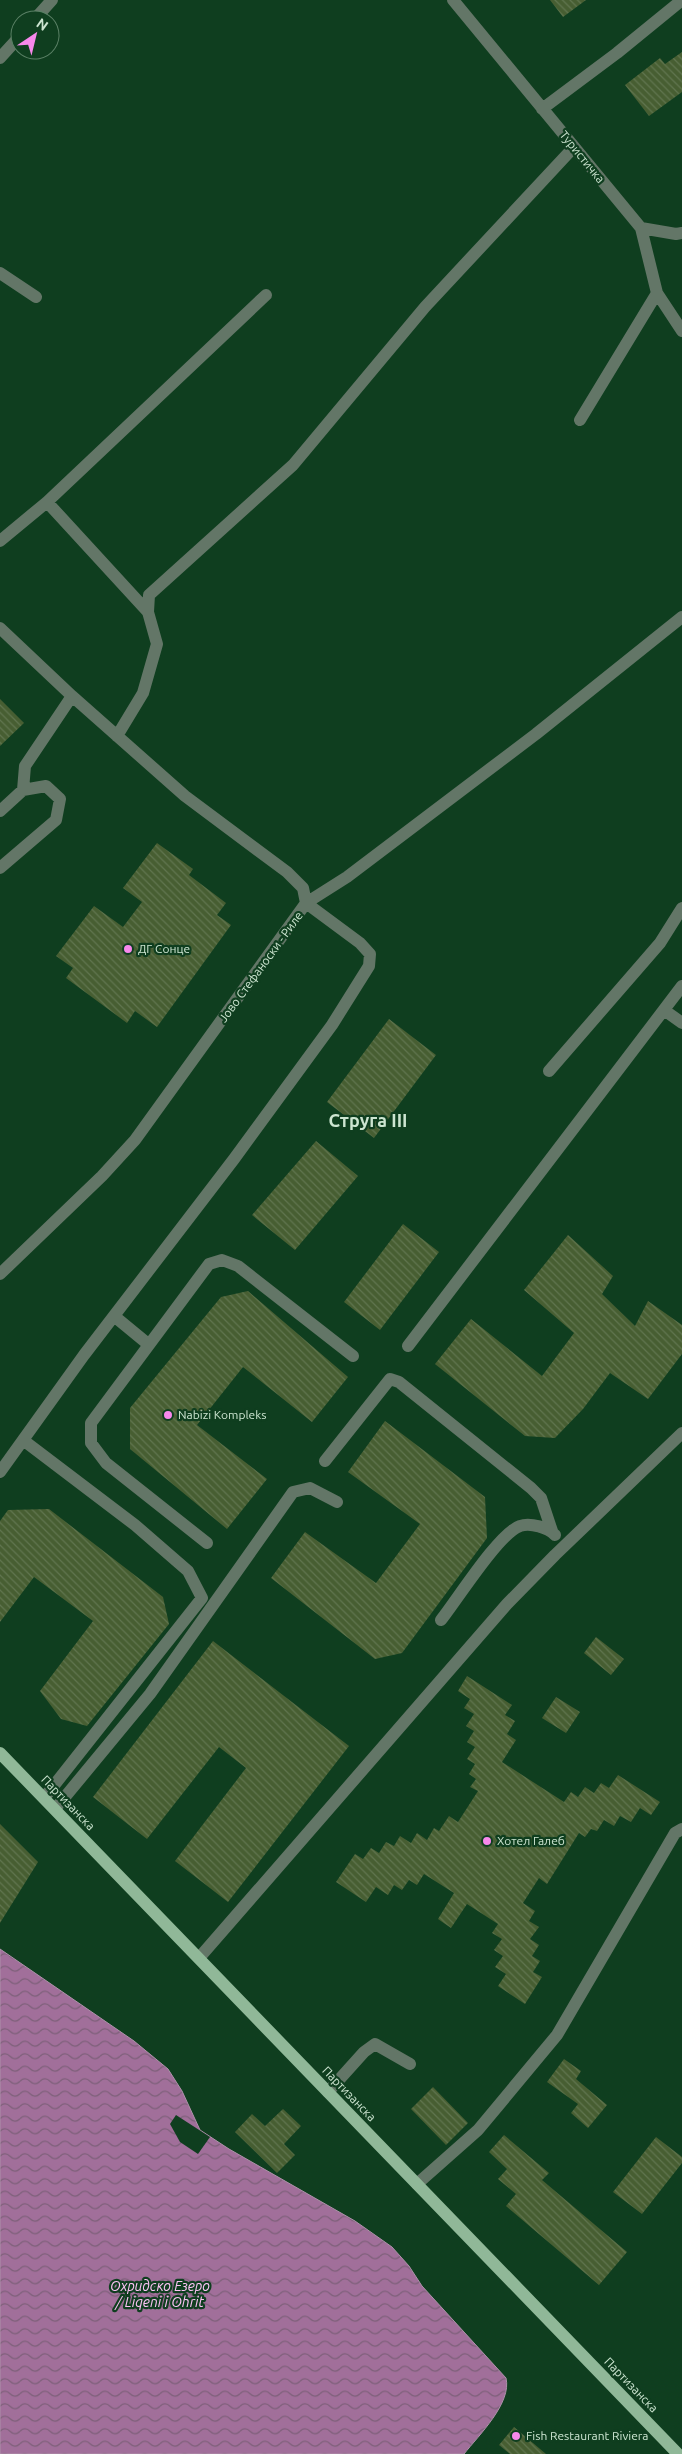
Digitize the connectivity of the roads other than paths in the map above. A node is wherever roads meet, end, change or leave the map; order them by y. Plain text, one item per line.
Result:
1 (52, 0) edge
2 (453, 0) edge
3 (682, 0) edge
4 (43, 10) edge
5 (10, 47) edge
6 (1, 56) edge
7 (542, 108) junction
8 (574, 147) junction
9 (641, 228) junction
10 (682, 233) edge
11 (0, 273) edge
12 (658, 293) junction
13 (266, 295) dead end
14 (36, 297) dead end
15 (682, 331) edge
16 (580, 420) dead end
17 (47, 502) junction
18 (0, 541) edge
19 (148, 612) junction
20 (682, 617) edge
21 (0, 628) edge
22 (72, 696) junction
23 (116, 736) junction
24 (24, 790) junction
25 (0, 811) edge
26 (0, 868) edge
27 (306, 903) junction
28 (682, 908) edge
29 (682, 986) edge
30 (664, 1010) junction
31 (682, 1024) edge
32 (549, 1070) dead end
33 (0, 1274) edge
34 (114, 1316) junction
35 (148, 1344) junction
36 (408, 1346) dead end
37 (353, 1356) dead end
38 (682, 1434) edge
39 (23, 1440) junction
40 (325, 1461) dead end
41 (0, 1472) edge
42 (337, 1502) dead end
43 (552, 1531) junction
44 (208, 1543) dead end
45 (564, 1546) junction
46 (441, 1620) dead end
47 (0, 1753) edge
48 (44, 1798) junction
49 (55, 1809) junction
50 (682, 1829) edge
51 (199, 1958) junction
52 (410, 2064) dead end
53 (328, 2092) junction
54 (417, 2184) junction
55 (678, 2454) edge

1 - 4 street
2 - 7 street, Туристичка
3 - 7 street
5 - 6 street
7 - 8 street, Туристичка
8 - 9 street, Туристичка
8 - 19 street
9 - 10 street
9 - 12 street, Туристичка
11 - 14 street
12 - 15 street, Туристичка
12 - 16 street
13 - 17 street
17 - 18 street
17 - 19 street
19 - 23 street
20 - 27 street
21 - 22 street, Јово Стефаноски - Риле
22 - 23 street, Јово Стефаноски - Риле
22 - 24 street
23 - 27 street, Јово Стефаноски - Риле
24 - 25 street
24 - 26 street
27 - 33 street, Јово Стефаноски - Риле
27 - 34 street
28 - 32 street
29 - 30 street
30 - 31 street
30 - 36 street
34 - 35 street
34 - 39 street
35 - 37 street
35 - 44 street
38 - 45 street
39 - 41 street
39 - 48 street
40 - 43 street
42 - 49 street
43 - 45 street
43 - 46 street
45 - 51 street
47 - 48 main road, Партизанска
48 - 49 main road, Партизанска
49 - 51 main road, Партизанска
50 - 54 street
51 - 53 main road, Партизанска
52 - 53 street
53 - 54 main road, Партизанска
54 - 55 main road, Партизанска

